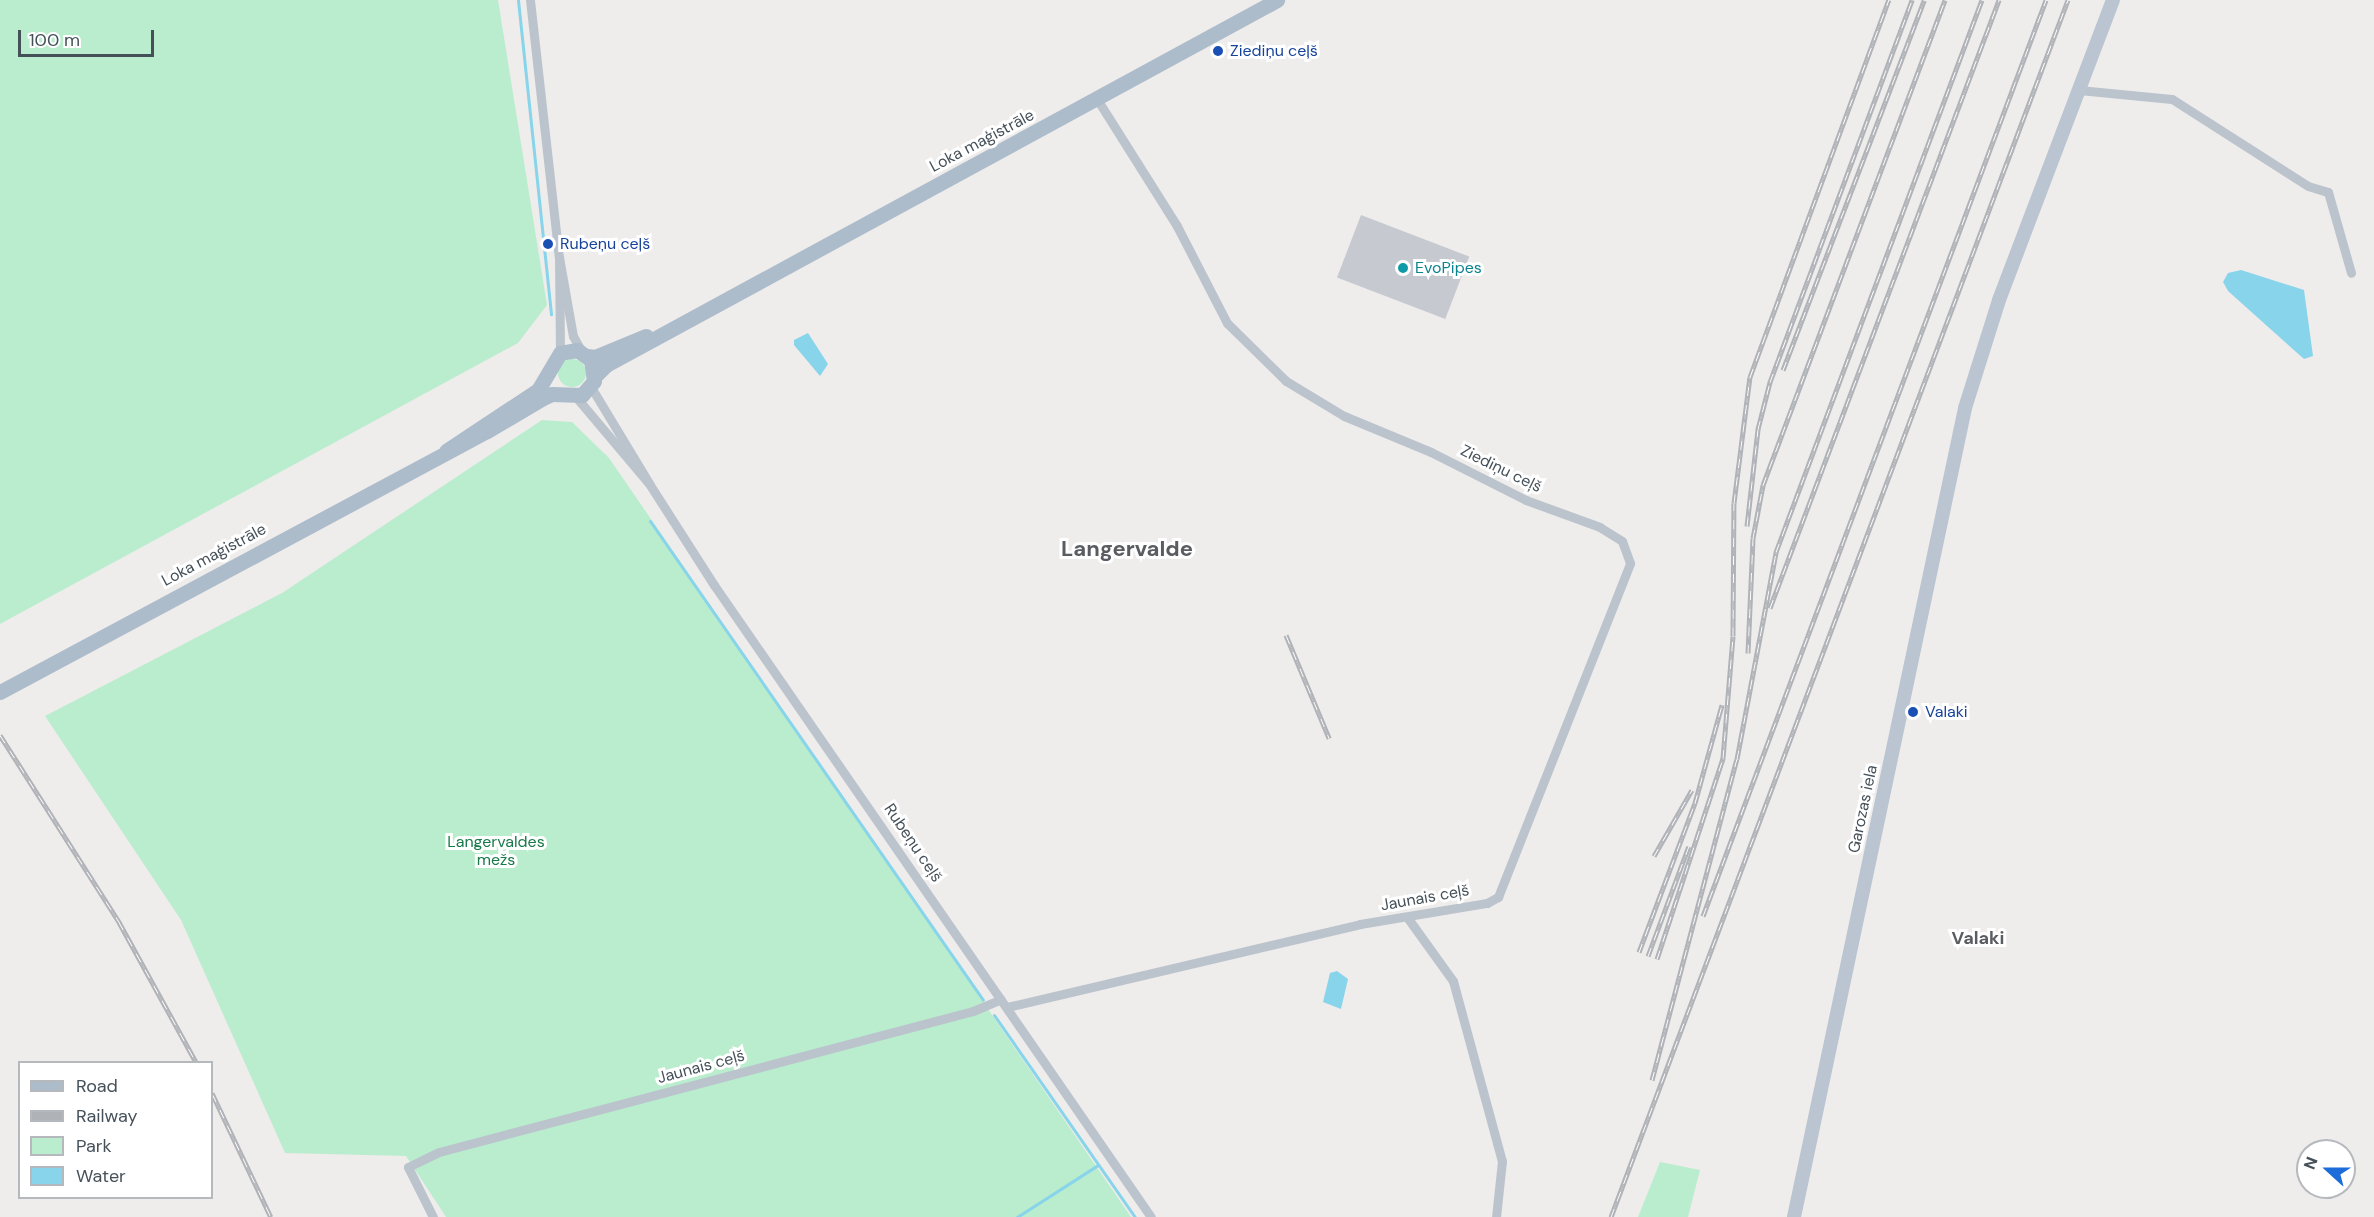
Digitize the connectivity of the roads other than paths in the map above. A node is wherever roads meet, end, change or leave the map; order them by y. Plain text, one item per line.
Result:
1 (530, 0) edge
2 (1277, 0) edge
3 (2113, 0) edge
4 (2079, 90) junction
5 (1098, 99) junction
6 (559, 257) junction
7 (2351, 273) dead end
8 (704, 312) junction
9 (560, 353) junction
10 (584, 354) junction
11 (548, 376) junction
12 (593, 381) junction
13 (559, 394) junction
14 (576, 397) junction
15 (446, 451) junction
16 (650, 486) junction
17 (1630, 563) joint
18 (0, 692) edge
19 (1407, 916) junction
20 (1004, 1003) junction
21 (433, 1217) edge
22 (1151, 1217) edge
23 (1496, 1217) edge
24 (1794, 1217) edge

1 - 6 street
2 - 5 main road, Loka maģistrāle
3 - 4 main road, Garozas iela
4 - 7 street
4 - 24 main road, Garozas iela
5 - 8 main road, Loka maģistrāle
5 - 17 street, Ziediņu ceļš
6 - 9 street
6 - 10 street
8 - 10 main road, Loka maģistrāle
8 - 12 main road, Loka maģistrāle
9 - 10 main road, Loka maģistrāle
9 - 11 main road, Loka maģistrāle
10 - 12 main road
11 - 13 main road
11 - 15 main road, Loka maģistrāle
12 - 14 main road, Loka maģistrāle
12 - 16 street, Rubeņu ceļš
13 - 14 main road
13 - 15 main road, Loka maģistrāle
14 - 16 street, Rubeņu ceļš
15 - 18 main road, Loka maģistrāle
16 - 20 street, Rubeņu ceļš
17 - 19 street, Jaunais ceļš
19 - 20 street, Jaunais ceļš
19 - 23 street
20 - 21 street, Jaunais ceļš
20 - 22 street, Rubeņu ceļš

